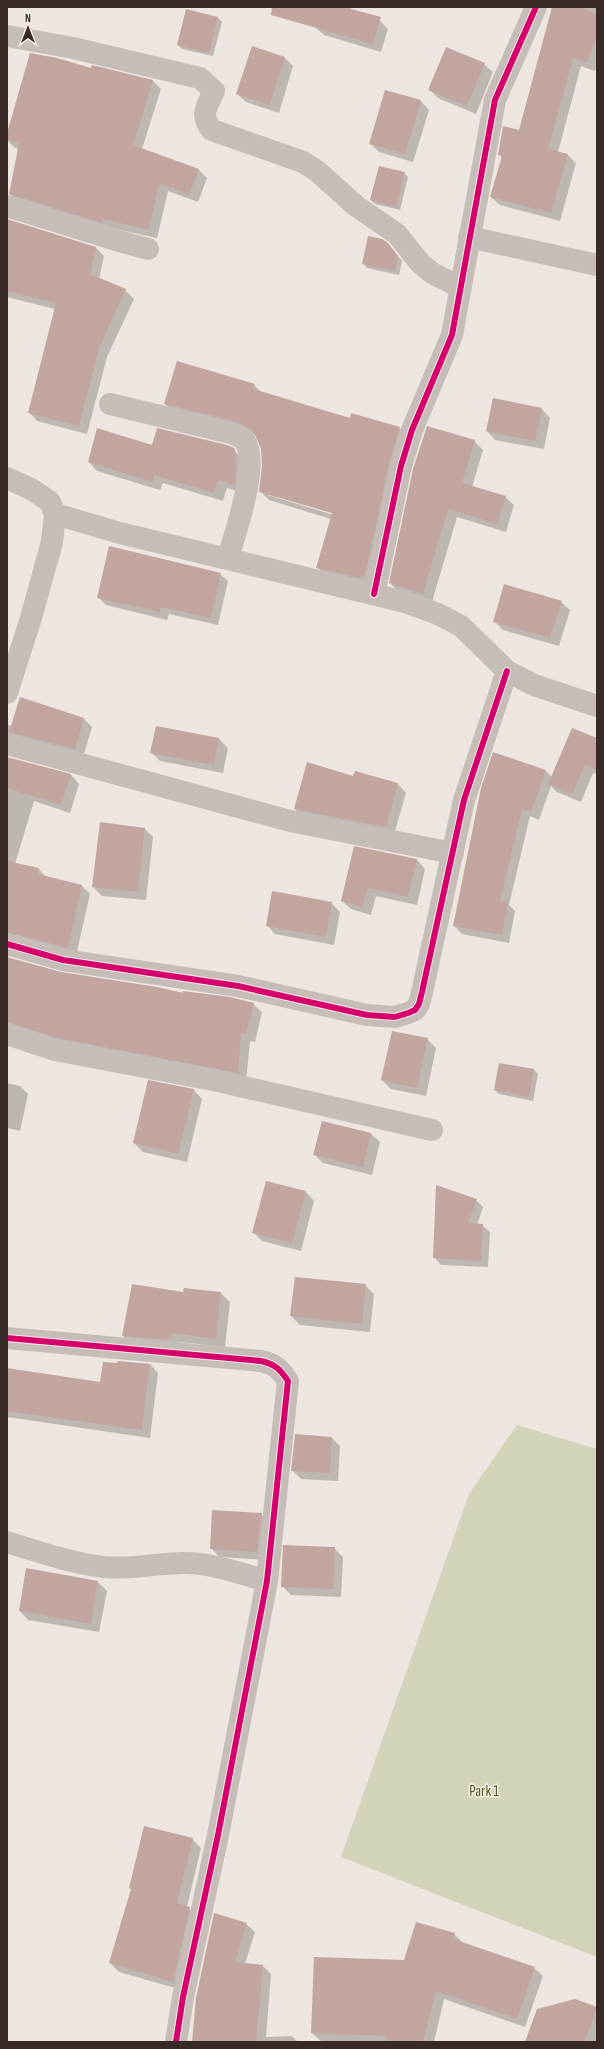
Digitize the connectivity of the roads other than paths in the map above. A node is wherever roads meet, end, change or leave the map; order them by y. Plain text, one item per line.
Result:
1 (536, 7) edge
2 (7, 36) edge
3 (7, 206) edge
4 (469, 238) junction
5 (148, 249) dead end
6 (597, 265) edge
7 (460, 287) junction
8 (110, 404) dead end
9 (7, 478) edge
10 (55, 514) junction
11 (228, 558) junction
12 (374, 594) junction
13 (507, 671) junction
14 (7, 693) edge
15 (597, 706) edge
16 (7, 744) edge
17 (453, 853) junction
18 (7, 944) edge
19 (7, 1034) edge
20 (432, 1130) dead end
21 (7, 1338) edge
22 (7, 1542) edge
23 (267, 1581) junction
24 (176, 2042) edge

1 - 4 street
2 - 7 street
3 - 5 street
4 - 6 street
4 - 7 street
7 - 12 street
8 - 11 street
9 - 10 street
10 - 11 street
10 - 14 street
11 - 12 street
12 - 13 street
13 - 15 street
13 - 17 street
16 - 17 street
17 - 18 street
19 - 20 street
21 - 23 street
22 - 23 street
23 - 24 street

